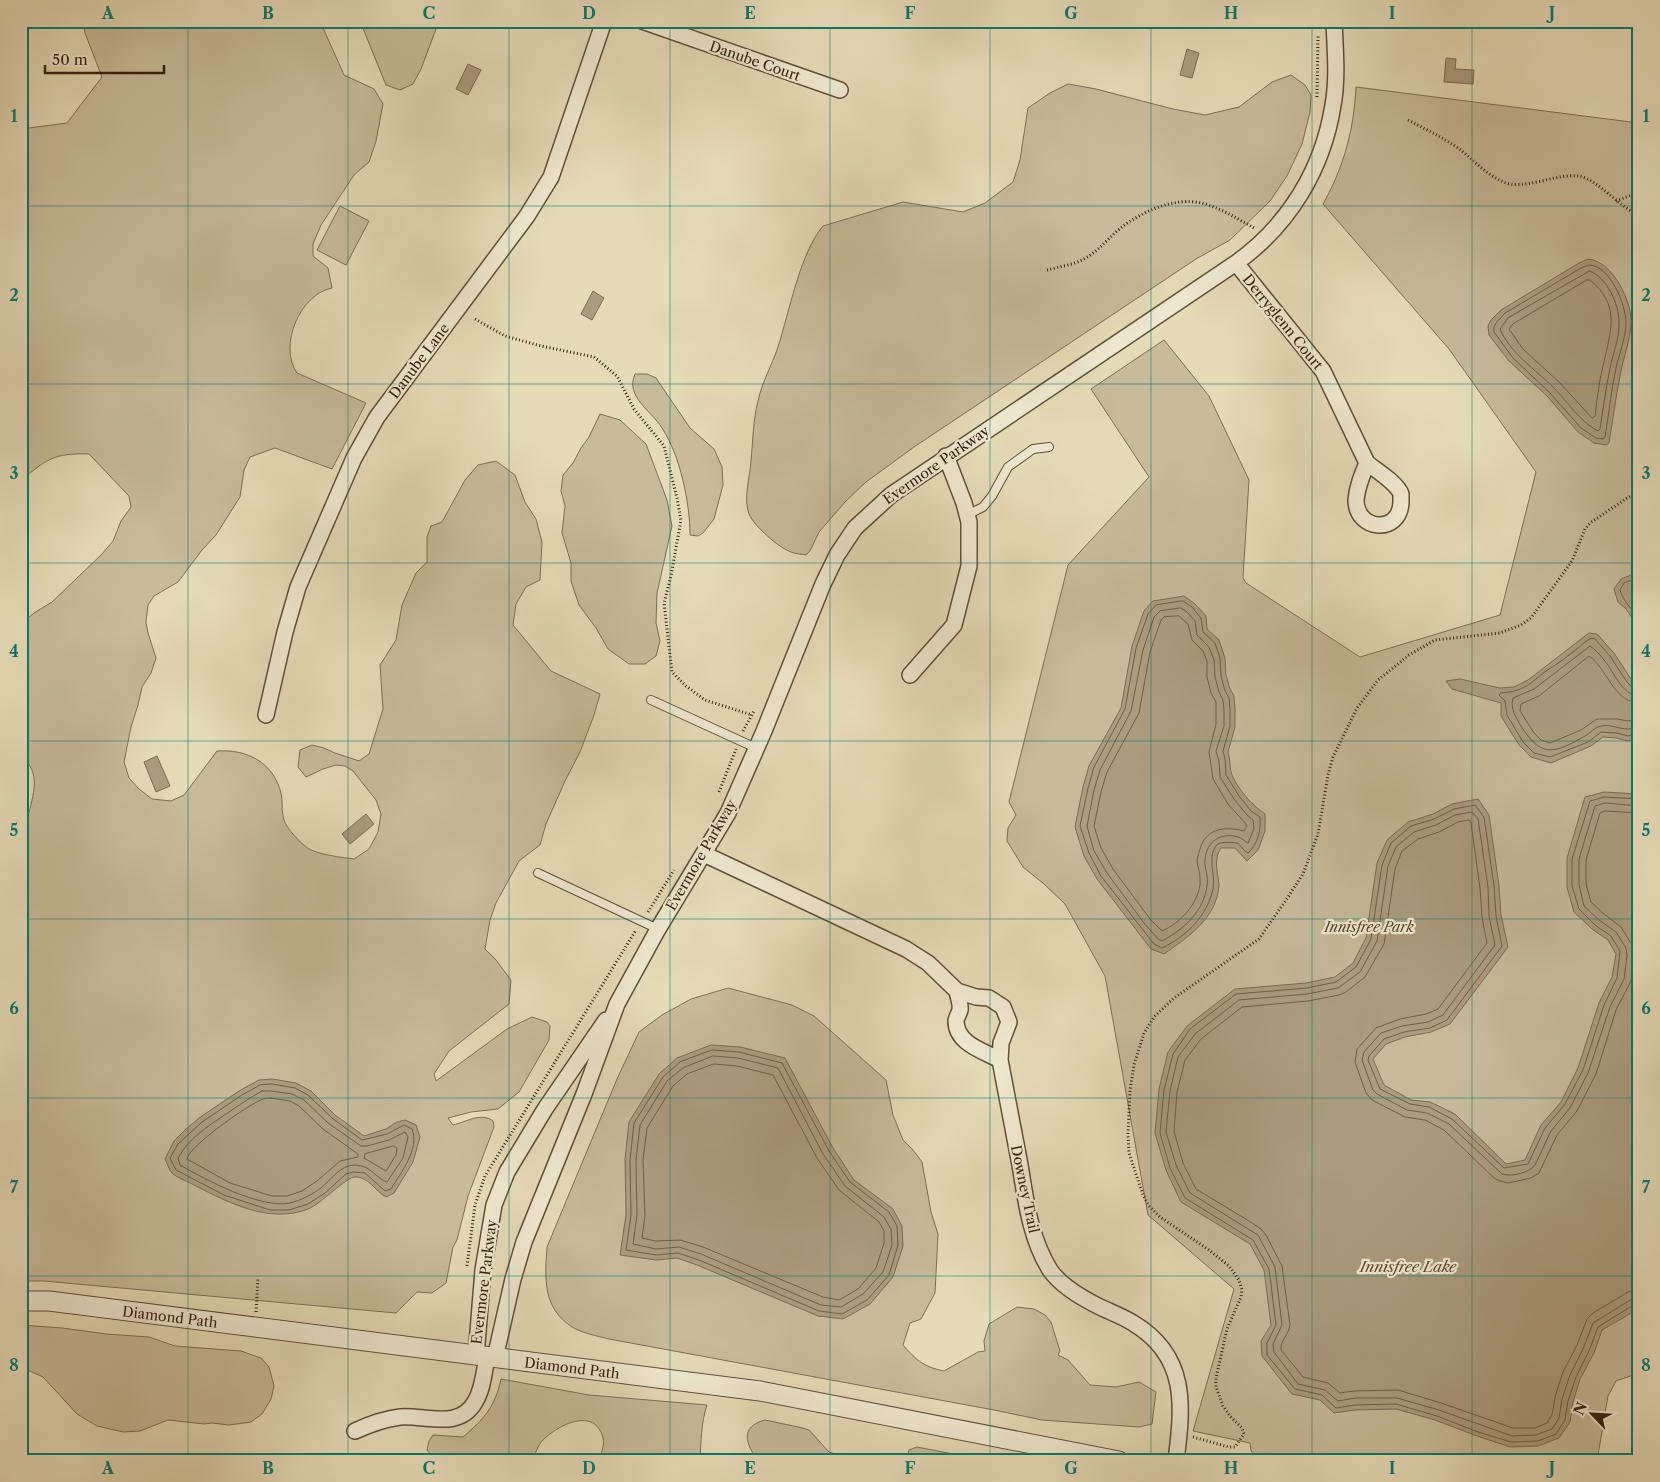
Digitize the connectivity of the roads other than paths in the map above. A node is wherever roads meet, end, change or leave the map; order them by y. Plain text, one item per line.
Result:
1 (604, 21) edge
2 (642, 21) edge
3 (1334, 21) edge
4 (840, 90) dead end
5 (1236, 263) junction
6 (1049, 447) dead end
7 (946, 456) junction
8 (1367, 463) dead end
9 (967, 514) junction
10 (910, 675) dead end
11 (651, 700) dead end
12 (266, 716) dead end
13 (756, 748) junction
14 (704, 854) junction
15 (538, 873) dead end
16 (658, 929) junction
17 (958, 991) junction
18 (616, 1004) junction
19 (1000, 1060) junction
20 (21, 1301) edge
21 (486, 1357) junction
22 (355, 1430) dead end
23 (1119, 1461) edge
24 (1176, 1461) edge

1 - 12 street, Danube Lane
2 - 4 street, Danube Court
3 - 5 street, Evermore Parkway
5 - 7 street, Evermore Parkway
5 - 8 street, Derryglenn Court
6 - 9 lane
7 - 9 street
7 - 13 street, Evermore Parkway
9 - 10 street
11 - 13 lane
13 - 14 street, Evermore Parkway
14 - 16 street, Evermore Parkway
14 - 17 street, Downey Trail
15 - 16 lane
16 - 18 street, Evermore Parkway
17 - 19 street
17 - 19 street, Downey Trail
18 - 21 street, Evermore Parkway
18 - 21 street, Evermore Parkway
19 - 24 street, Downey Trail
20 - 21 street, Diamond Path
21 - 22 street
21 - 23 street, Diamond Path

